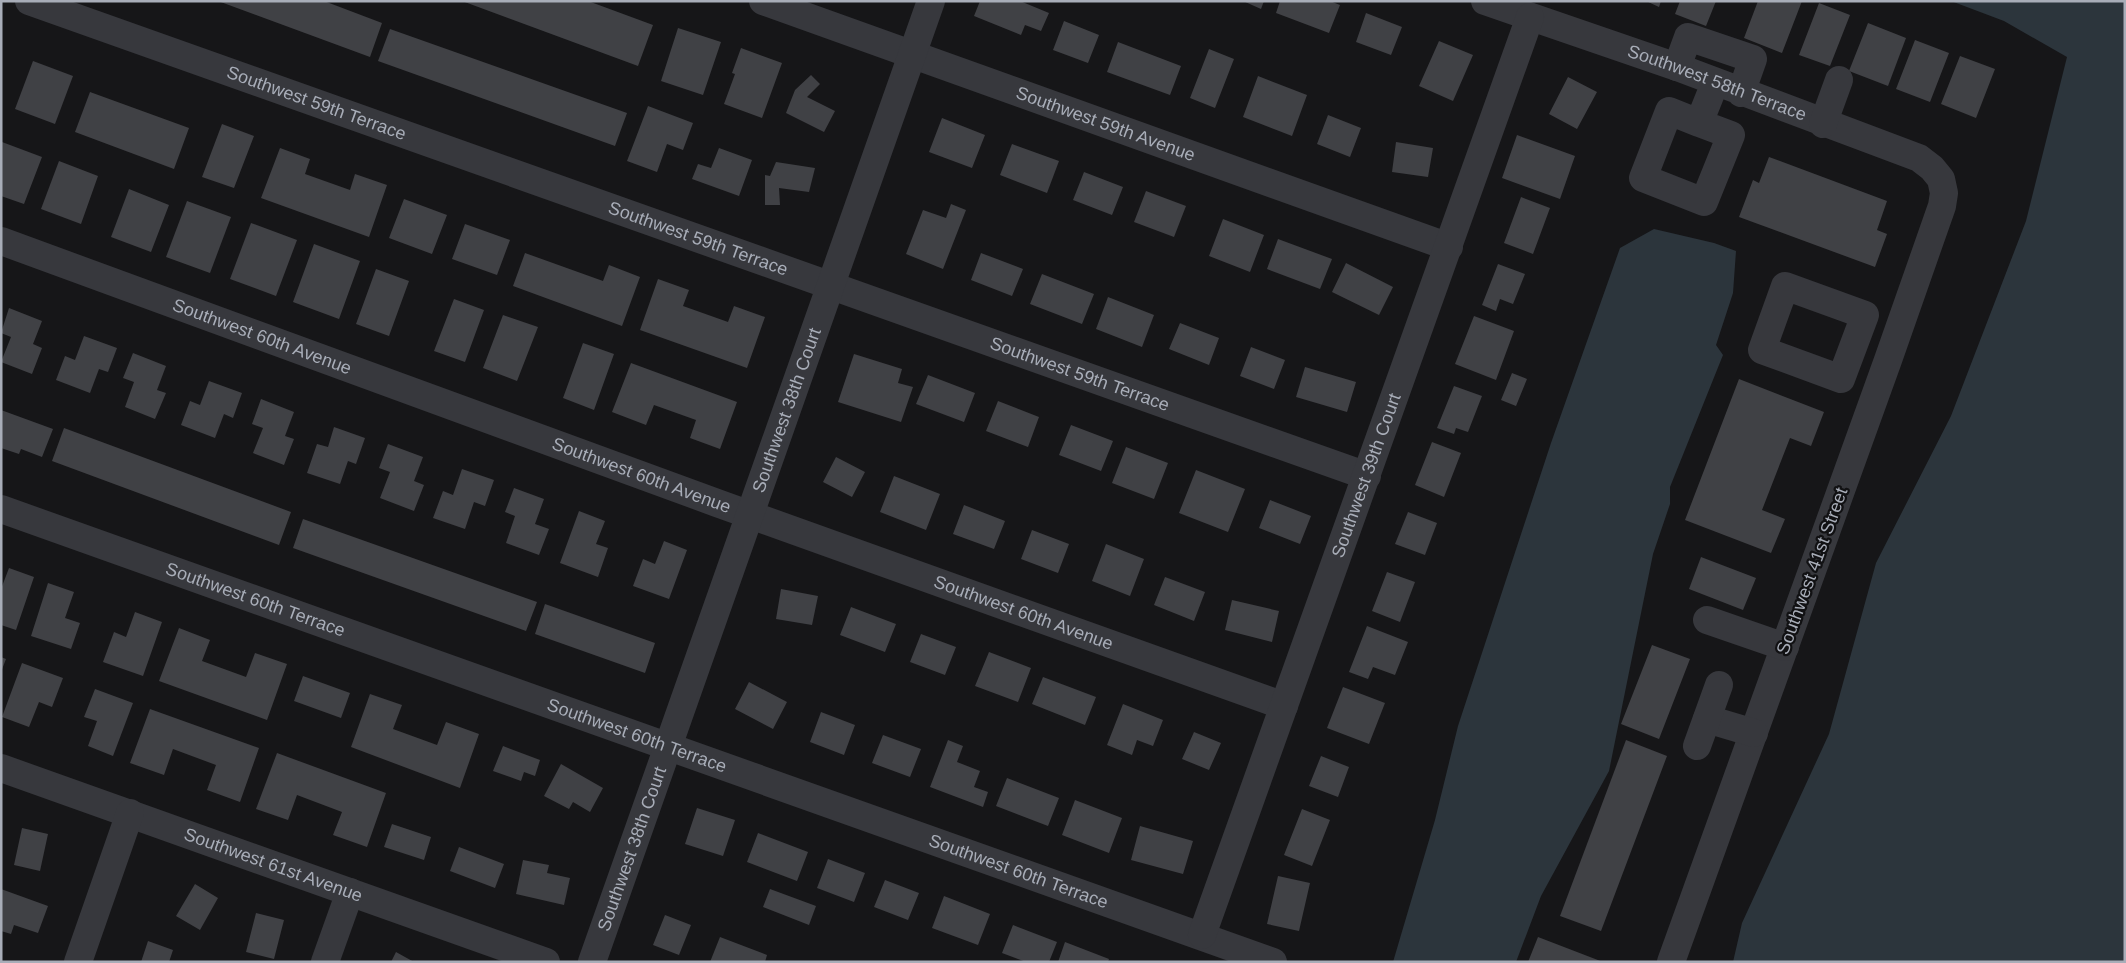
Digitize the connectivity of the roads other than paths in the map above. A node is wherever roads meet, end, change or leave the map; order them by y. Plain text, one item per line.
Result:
1 (29, 1) edge
2 (762, 1) edge
3 (932, 1) edge
4 (1485, 1) edge
5 (1530, 17) junction
6 (912, 56) junction
7 (1677, 67) junction
8 (1838, 80) dead end
9 (1715, 83) junction
10 (1742, 93) junction
11 (1699, 123) dead end
12 (1823, 124) junction
13 (1941, 179) joint
14 (1, 241) edge
15 (1449, 247) junction
16 (830, 285) junction
17 (1853, 348) dead end
18 (1888, 360) junction
19 (1367, 476) junction
20 (1, 509) edge
21 (750, 515) junction
22 (1707, 620) dead end
23 (1785, 647) junction
24 (1719, 685) dead end
25 (1284, 706) junction
26 (1708, 719) junction
27 (1754, 733) junction
28 (1697, 746) dead end
29 (670, 747) junction
30 (1, 768) edge
31 (130, 813) junction
32 (350, 892) junction
33 (1202, 935) junction
34 (78, 962) edge
35 (325, 962) edge
36 (546, 962) edge
37 (592, 962) edge
38 (1273, 962) edge
39 (1671, 962) edge

1 - 16 street, Southwest 59th Terrace
2 - 6 street, Southwest 59th Avenue
3 - 6 street, Southwest 38th Court
4 - 5 street, Southwest 58th Terrace
5 - 7 street, Southwest 58th Terrace
5 - 15 street, Southwest 39th Court
6 - 15 street, Southwest 59th Avenue
6 - 16 street, Southwest 38th Court
7 - 9 street, Southwest 58th Terrace
7 - 10 street
8 - 12 street
9 - 10 street, Southwest 58th Terrace
9 - 11 street
10 - 12 street, Southwest 58th Terrace
12 - 13 street, Southwest 58th Terrace
13 - 18 street, Southwest 41st Street
14 - 21 street, Southwest 60th Avenue
15 - 19 street, Southwest 39th Court
16 - 19 street, Southwest 59th Terrace
16 - 21 street, Southwest 38th Court
17 - 18 street
18 - 23 street, Southwest 41st Street
19 - 25 street, Southwest 39th Court
20 - 29 street, Southwest 60th Terrace
21 - 25 street, Southwest 60th Avenue
21 - 29 street, Southwest 38th Court
22 - 23 street
23 - 27 street, Southwest 41st Street
24 - 26 street
25 - 33 street, Southwest 39th Court
26 - 27 street
26 - 28 street
27 - 39 street, Southwest 41st Street
29 - 33 street, Southwest 60th Terrace
29 - 37 street, Southwest 38th Court
30 - 31 street, Southwest 61st Avenue
31 - 32 street, Southwest 61st Avenue
31 - 34 street
32 - 35 street
32 - 36 street, Southwest 61st Avenue
33 - 38 street, Southwest 60th Terrace

